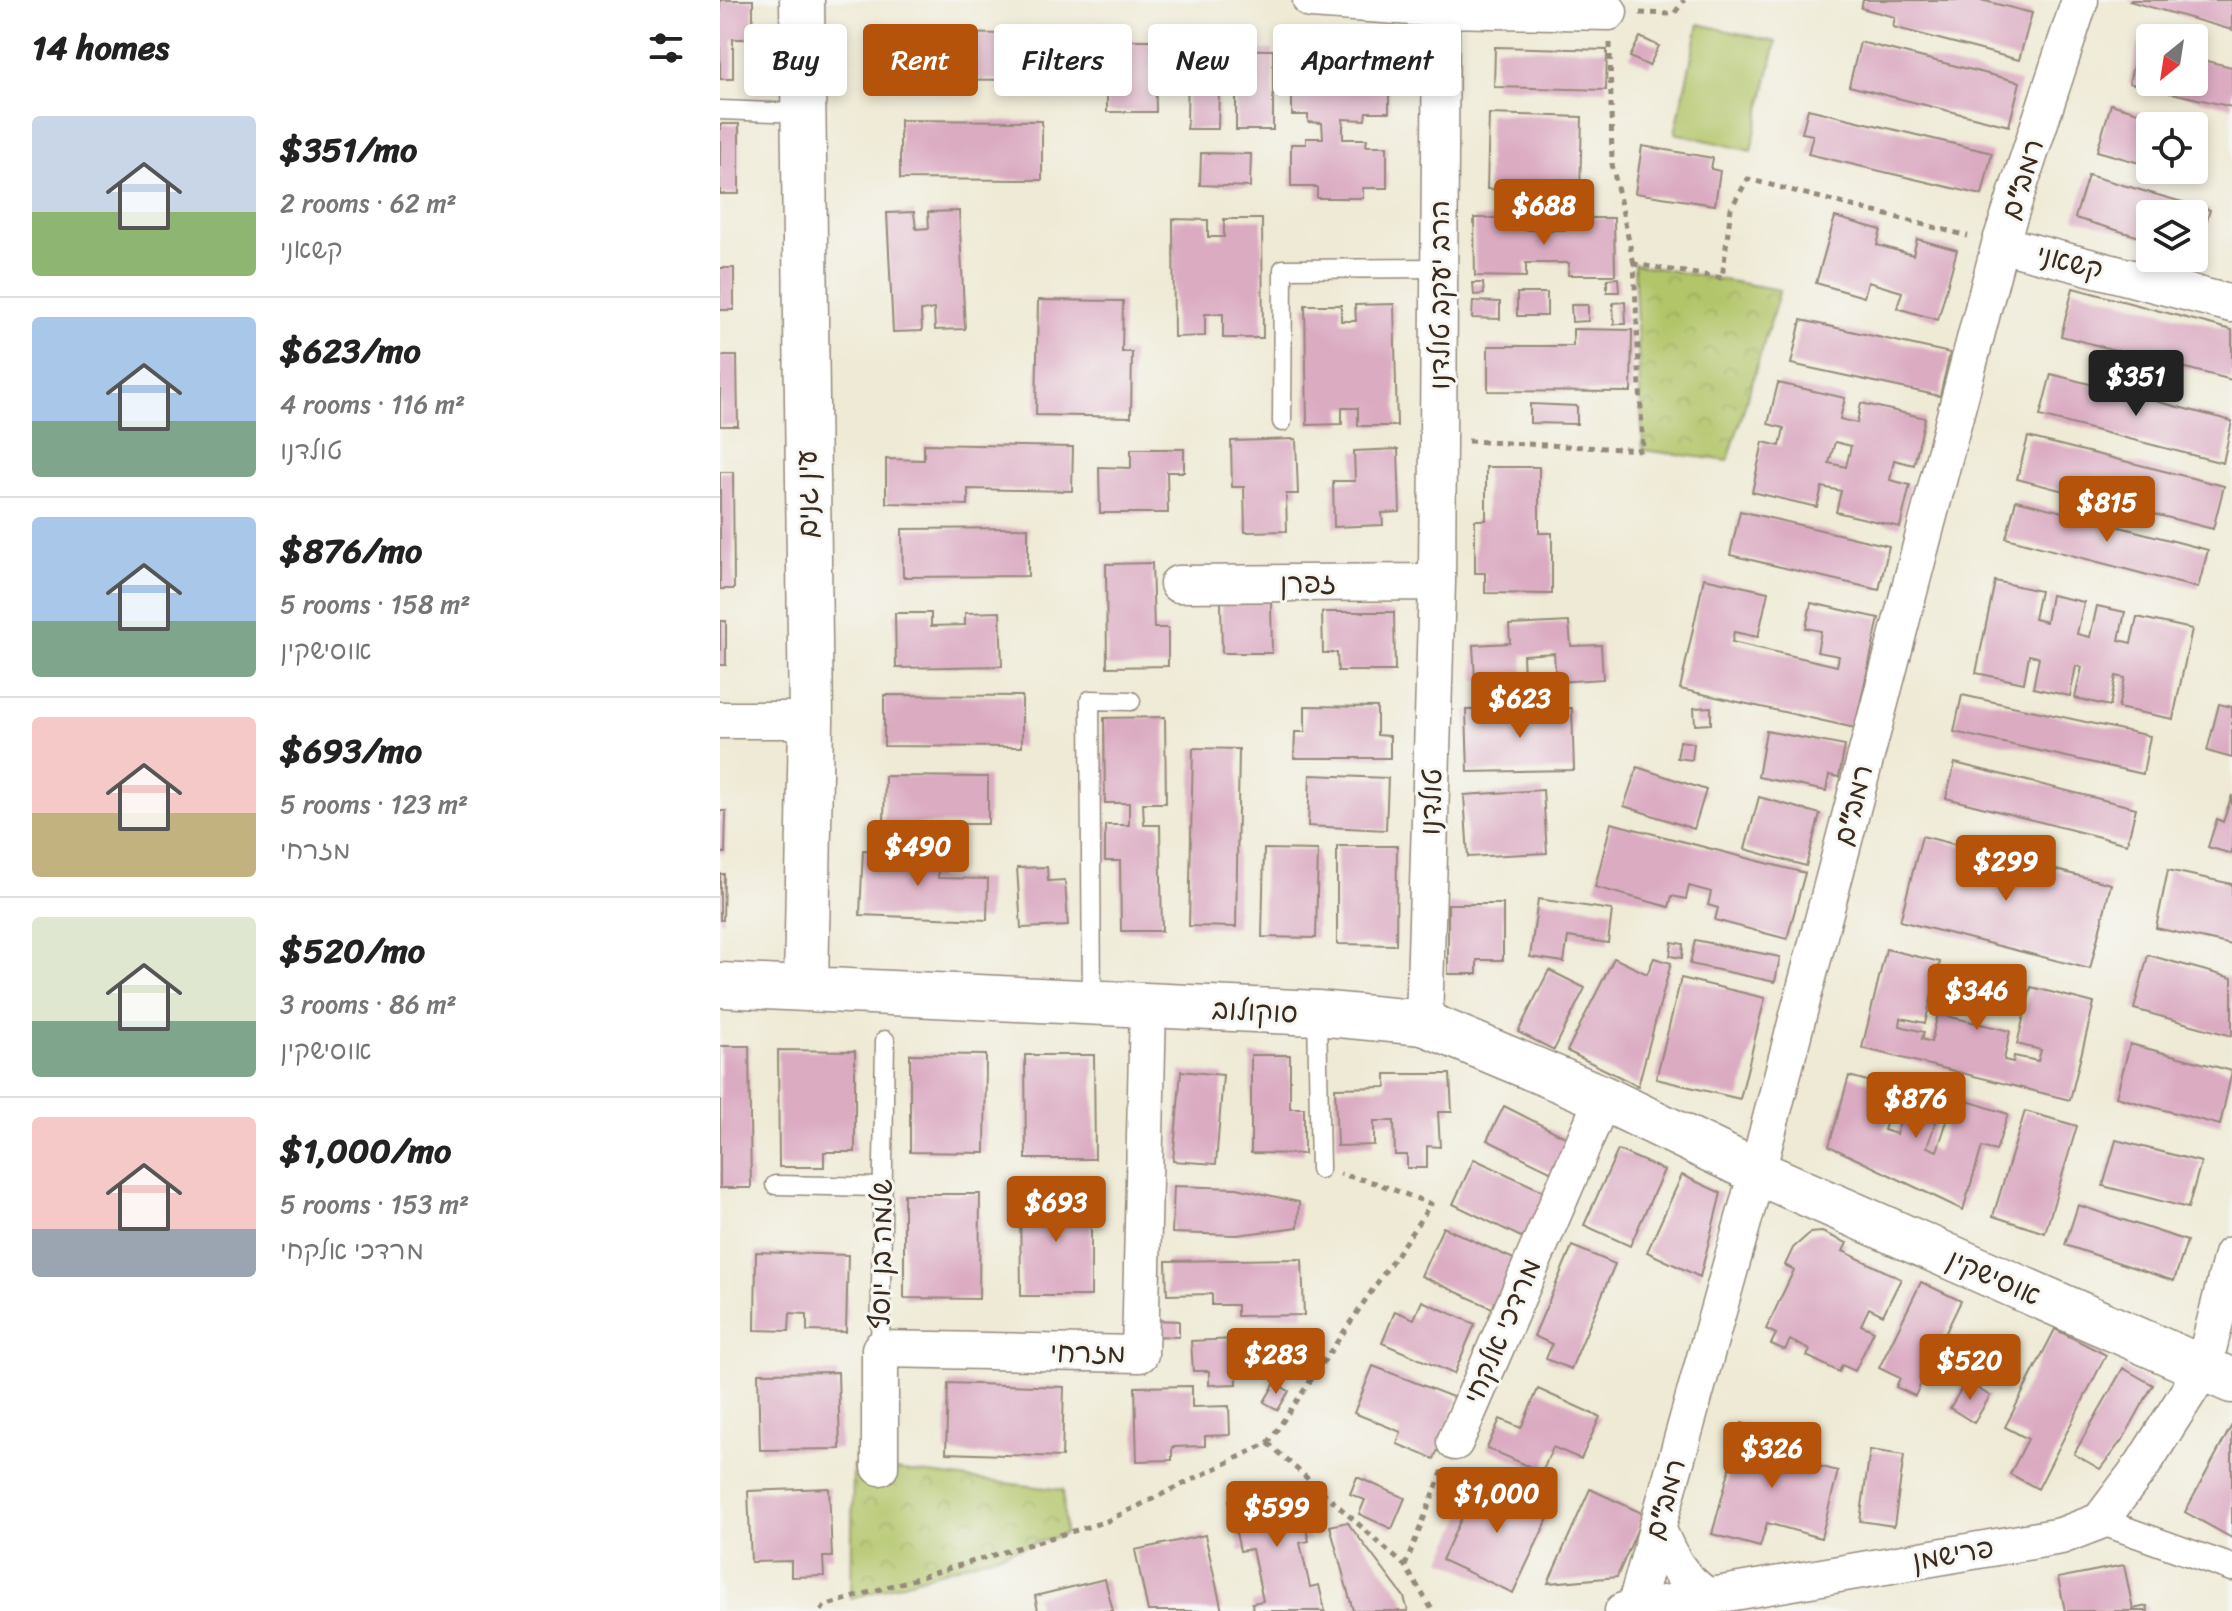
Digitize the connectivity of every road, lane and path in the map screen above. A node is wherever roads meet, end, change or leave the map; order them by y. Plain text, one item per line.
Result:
1 (802, 0) edge
2 (1311, 0) edge
3 (1684, 0) edge
4 (2080, 0) edge
5 (1441, 9) junction
6 (1609, 12) junction
7 (720, 110) edge
8 (803, 113) junction
9 (2000, 244) junction
10 (1634, 264) junction
11 (1438, 268) junction
12 (2232, 304) edge
13 (1282, 422) dead end
14 (1438, 440) junction
15 (1437, 582) junction
16 (1178, 584) dead end
17 (1131, 701) dead end
18 (720, 720) edge
19 (811, 720) junction
20 (720, 985) edge
21 (806, 988) junction
22 (1092, 1003) junction
23 (1148, 1006) junction
24 (1317, 1013) junction
25 (1424, 1023) junction
26 (885, 1040) dead end
27 (1603, 1098) junction
28 (1320, 1169) joint
29 (1757, 1172) junction
30 (775, 1185) dead end
31 (882, 1187) junction
32 (2232, 1255) edge
33 (880, 1349) junction
34 (2218, 1375) edge
35 (1455, 1442) joint
36 (1268, 1443) junction
37 (880, 1467) dead end
38 (2100, 1521) junction
39 (1657, 1527) junction
40 (1405, 1566) junction
41 (2232, 1568) edge
42 (1707, 1596) junction
43 (1630, 1610) edge
44 (821, 1611) edge
45 (1433, 1611) edge

1 - 8 street, עין גנים
2 - 5 street
3 - 6 path
4 - 9 street, רמב"ם
5 - 6 street
5 - 11 street, הרב יעקב טולדנו
6 - 10 path
7 - 8 lane
8 - 19 street, עין גנים
9 - 10 path
9 - 12 street, קשאני
9 - 29 street, רמב"ם
10 - 14 path
11 - 13 lane
11 - 14 street, הרב יעקב טולדנו
14 - 15 street, הרב יעקב טולדנו
15 - 16 street, זפרן
15 - 25 street, טולדנו
17 - 22 lane
18 - 19 street
19 - 21 street, עין גנים
20 - 21 street, סוקולוב
21 - 22 street, סוקולוב
22 - 23 street, סוקולוב
23 - 24 street, סוקולוב
23 - 33 street, מזרחי
24 - 25 street, סוקולוב
24 - 28 lane
25 - 27 street, סוקולוב
26 - 31 lane, שלמה בן יוסף
27 - 29 street, סוקולוב
27 - 35 street, מרדכי אלקחי
28 - 36 path
29 - 34 street, אוסישקין
29 - 39 street, רמב"ם
30 - 31 lane
31 - 33 lane, שלמה בן יוסף
32 - 34 street
33 - 37 street, שלמה בן יוסף
34 - 38 street
35 - 40 path
36 - 40 path
36 - 44 path
38 - 41 street
38 - 42 street, פרישמן
39 - 42 street
39 - 43 street, רמב"ם
40 - 45 path
42 - 43 street, פרישמן

